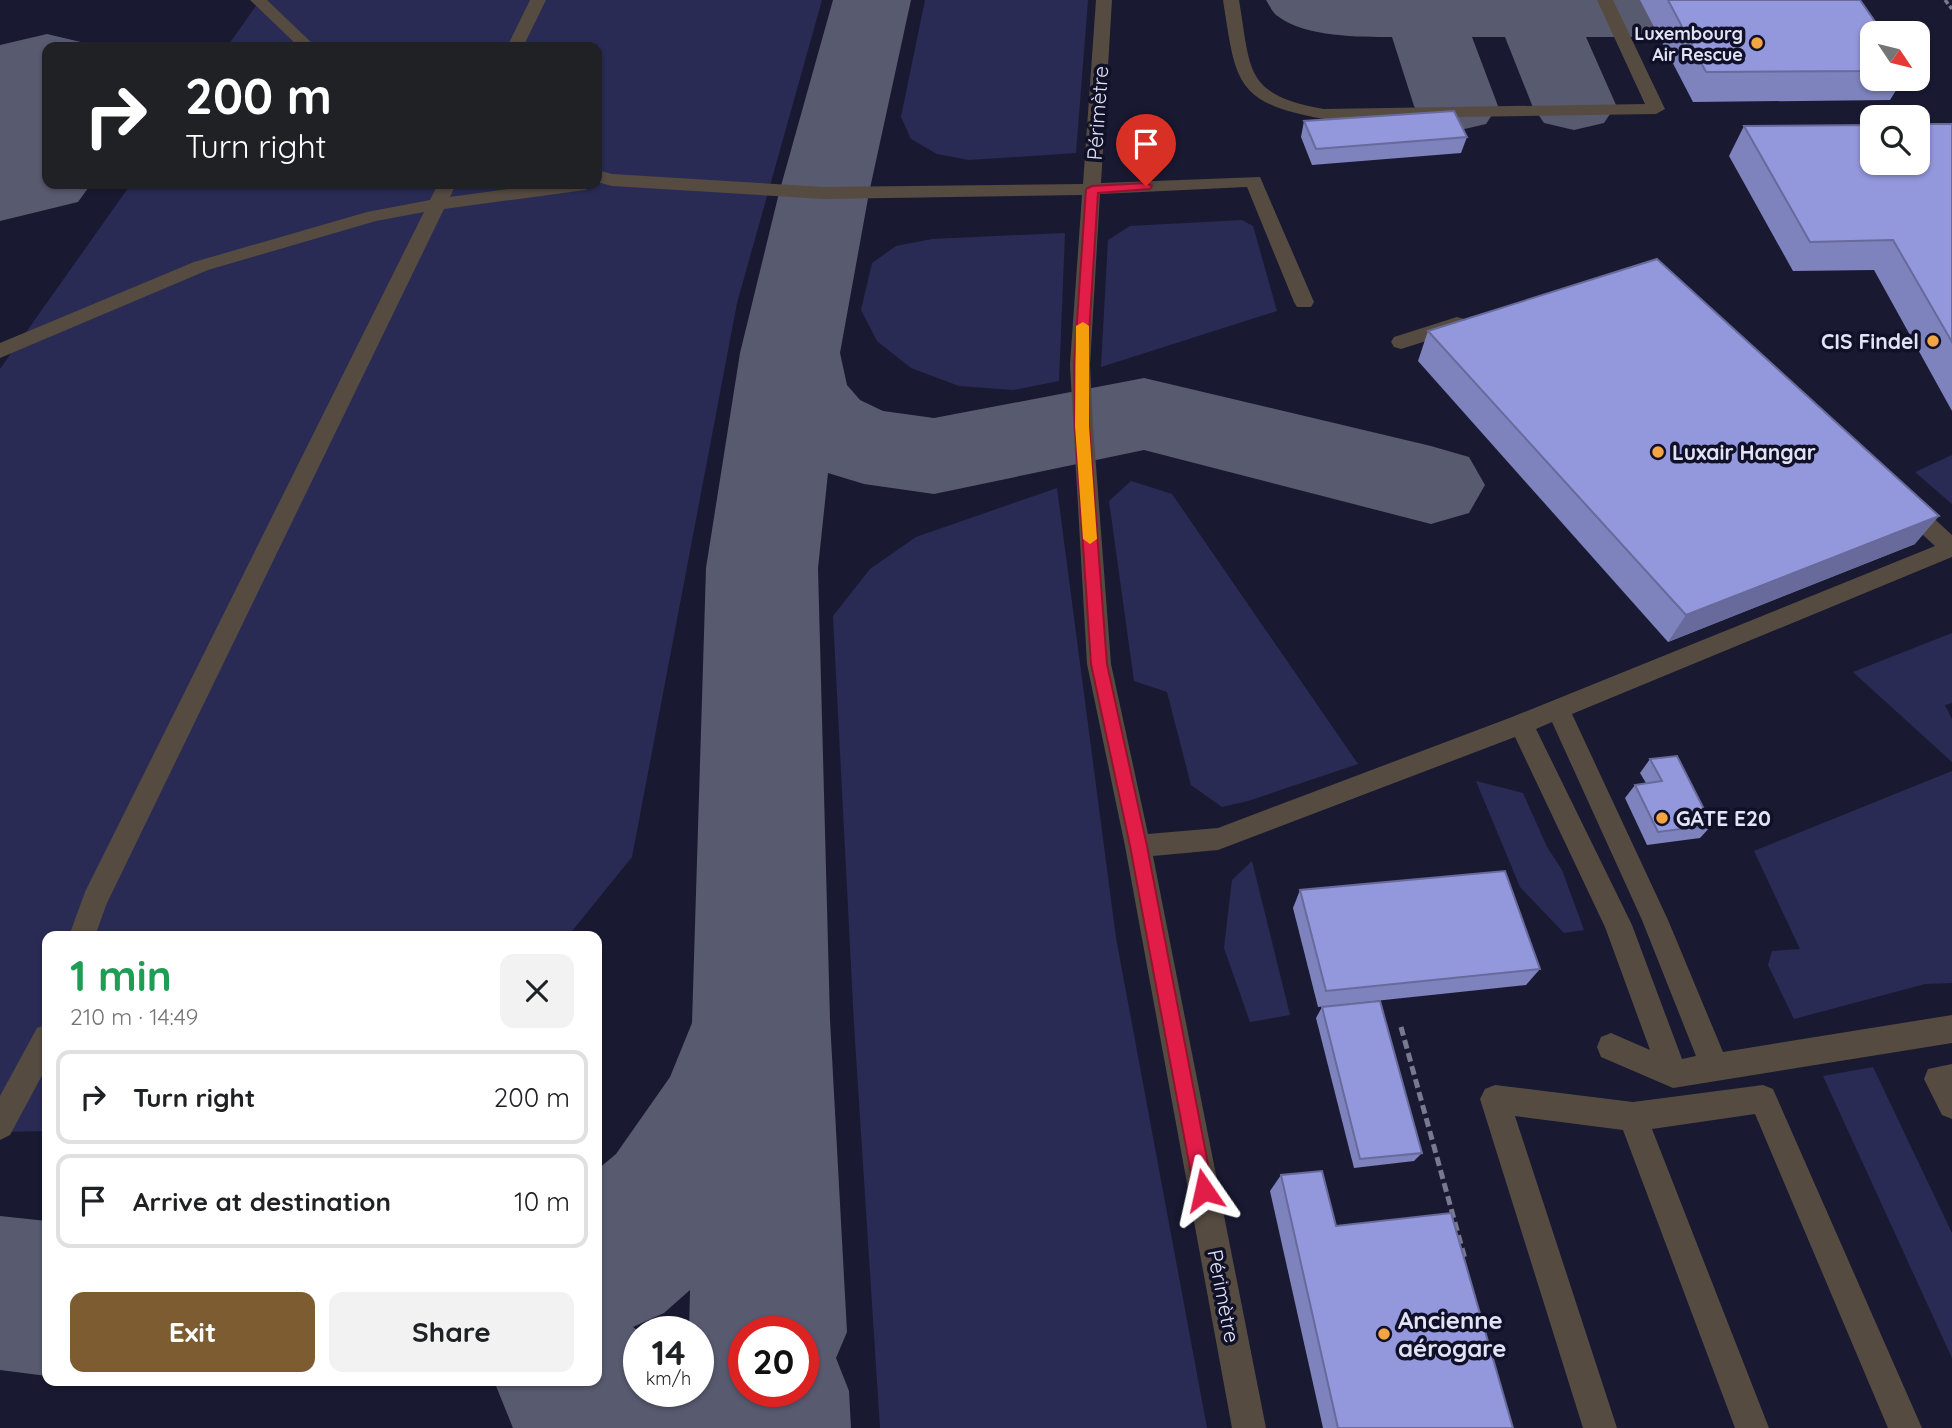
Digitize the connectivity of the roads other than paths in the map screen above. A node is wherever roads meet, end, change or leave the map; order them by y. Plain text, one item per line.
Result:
1 (258, 0) edge
2 (538, 0) edge
3 (1104, 0) edge
4 (1231, 0) edge
5 (1605, 0) edge
6 (304, 42) edge
7 (517, 42) edge
8 (602, 179) edge
9 (514, 189) edge
10 (1092, 189) junction
11 (442, 194) edge
12 (1304, 302) dead end
13 (1478, 318) edge
14 (1401, 342) dead end
15 (0, 351) edge
16 (1891, 492) edge
17 (1952, 548) edge
18 (1558, 709) junction
19 (1521, 724) junction
20 (1138, 846) junction
21 (84, 931) edge
22 (1952, 1029) edge
23 (42, 1047) edge
24 (1611, 1047) dead end
25 (1716, 1069) junction
26 (1674, 1073) junction
27 (1952, 1078) edge
28 (1952, 1105) edge
29 (1633, 1117) junction
30 (0, 1125) edge
31 (1249, 1428) edge
32 (1600, 1428) edge
33 (1752, 1428) edge
34 (1905, 1428) edge

1 - 6 lane
2 - 7 lane
3 - 10 lane, Périmètre
4 - 5 lane
8 - 10 lane
9 - 11 lane
10 - 12 lane
10 - 20 lane, Périmètre
11 - 15 lane
11 - 21 lane
13 - 14 lane
16 - 17 lane
17 - 18 lane
18 - 19 lane
18 - 25 lane
19 - 20 lane
19 - 26 lane
20 - 31 lane, Périmètre
22 - 25 lane
23 - 30 lane
24 - 26 lane
25 - 26 lane
27 - 28 lane
29 - 32 lane
29 - 33 lane
29 - 34 lane

